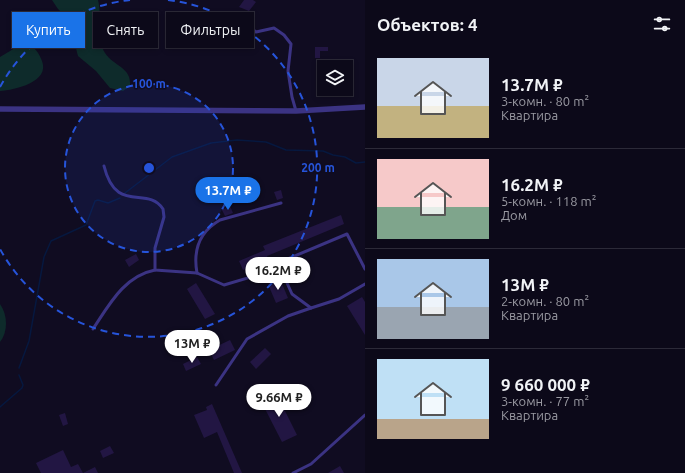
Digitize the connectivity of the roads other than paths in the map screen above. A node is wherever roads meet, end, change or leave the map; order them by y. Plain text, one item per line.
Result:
1 (254, 30) edge
2 (365, 107) edge
3 (0, 109) edge
4 (296, 111) junction
5 (104, 166) dead end
6 (281, 203) dead end
7 (278, 263) junction
8 (365, 269) edge
9 (155, 270) junction
10 (197, 273) junction
11 (365, 284) edge
12 (311, 308) junction
13 (93, 329) dead end
14 (216, 385) dead end
15 (365, 415) edge
16 (293, 473) edge

1 - 4 lane
2 - 4 street
3 - 4 street
5 - 9 lane
6 - 10 lane
7 - 8 lane
7 - 10 lane
7 - 12 lane
9 - 10 lane
9 - 13 lane
11 - 12 lane
12 - 14 lane
15 - 16 lane

